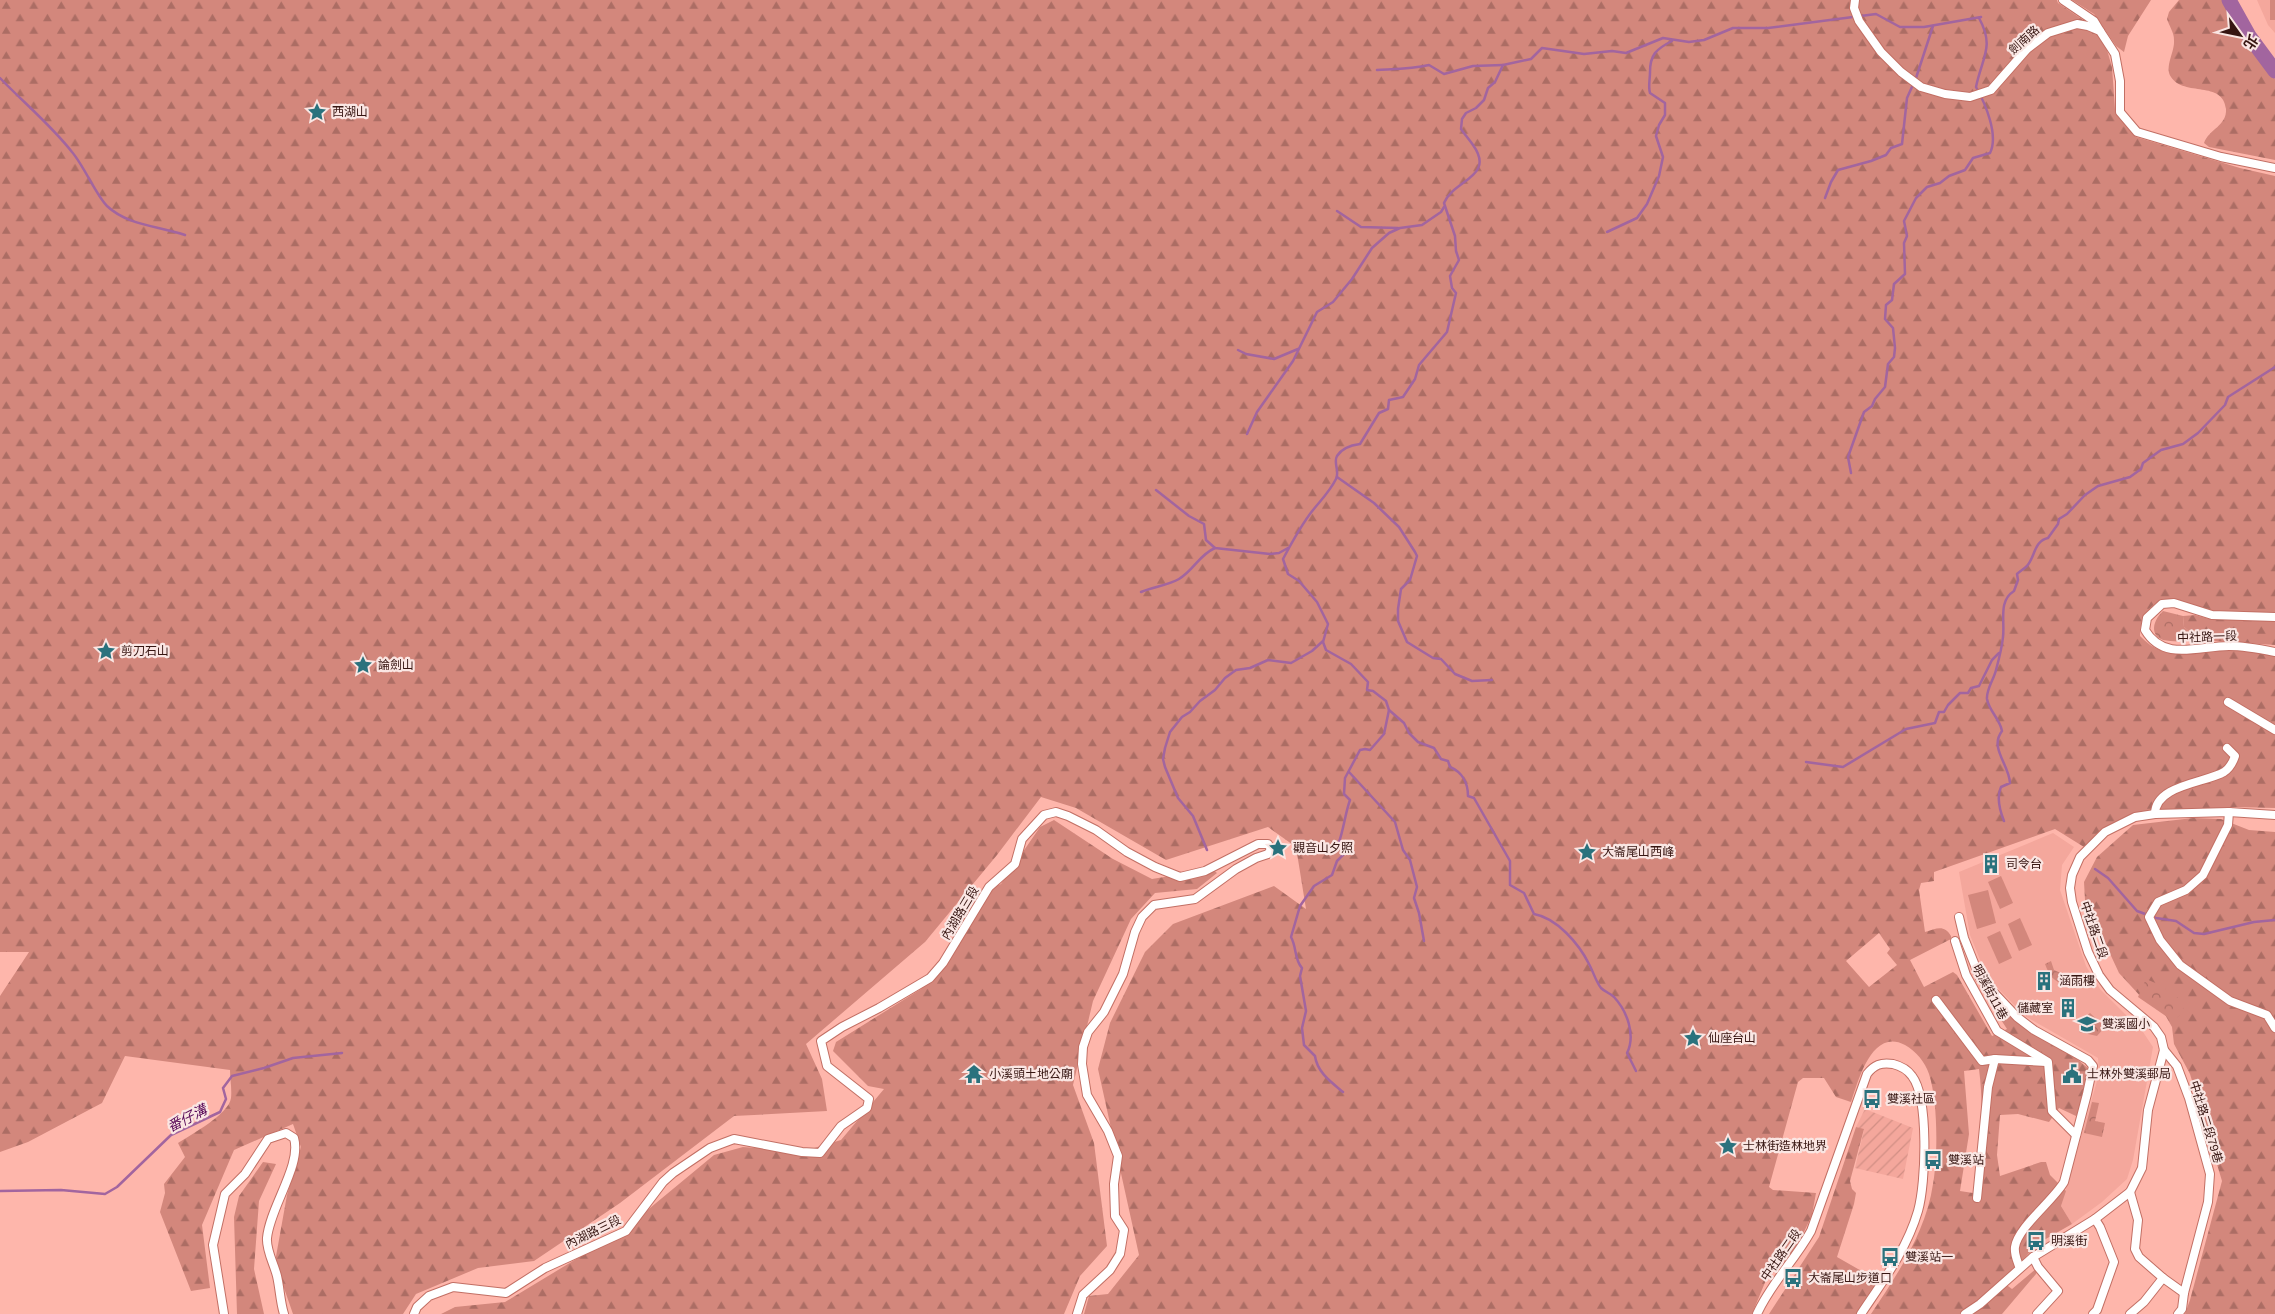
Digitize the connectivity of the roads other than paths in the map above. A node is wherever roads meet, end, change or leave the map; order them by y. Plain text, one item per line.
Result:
1 (1855, 0) edge
2 (2063, 0) edge
3 (2100, 31) junction
4 (2275, 168) edge
5 (2275, 617) edge
6 (2275, 652) edge
7 (2228, 702) dead end
8 (2275, 730) edge
9 (2227, 748) dead end
10 (2229, 812) junction
11 (2155, 814) junction
12 (2275, 815) edge
13 (1959, 917) dead end
14 (1955, 941) dead end
15 (1936, 1000) dead end
16 (2275, 1028) edge
17 (2164, 1050) junction
18 (1995, 1059) junction
19 (2048, 1062) junction
20 (2076, 1135) junction
21 (2130, 1192) junction
22 (1977, 1198) dead end
23 (2094, 1219) junction
24 (2033, 1256) junction
25 (2019, 1266) junction
26 (2163, 1278) junction
27 (2184, 1293) junction
28 (224, 1314) edge
29 (284, 1314) edge
30 (414, 1314) edge
31 (1077, 1314) edge
32 (1757, 1314) edge
33 (1861, 1314) edge
34 (1965, 1314) edge
35 (2037, 1314) edge
36 (2093, 1314) edge
37 (2130, 1314) edge
38 (2178, 1314) edge

1 - 3 street, 劍南路
2 - 3 street
3 - 4 street
5 - 6 street, 中社路一段
7 - 8 street
9 - 11 street
10 - 11 street, 中社路二段
10 - 12 street, 中社路二段
10 - 16 street
11 - 17 street, 中社路二段
13 - 20 street
14 - 19 street, 明溪街11巷
15 - 18 street
17 - 21 street
17 - 27 street, 中社路二段79巷
18 - 19 street
18 - 22 street
19 - 20 street
20 - 25 street
21 - 23 street
21 - 26 street
23 - 24 street
23 - 36 street
24 - 25 street
24 - 35 street
25 - 34 street
26 - 27 street
26 - 37 street
27 - 38 street, 中社路二段79巷
28 - 29 street
30 - 31 street, 內湖路三段
32 - 33 street, 中社路二段

